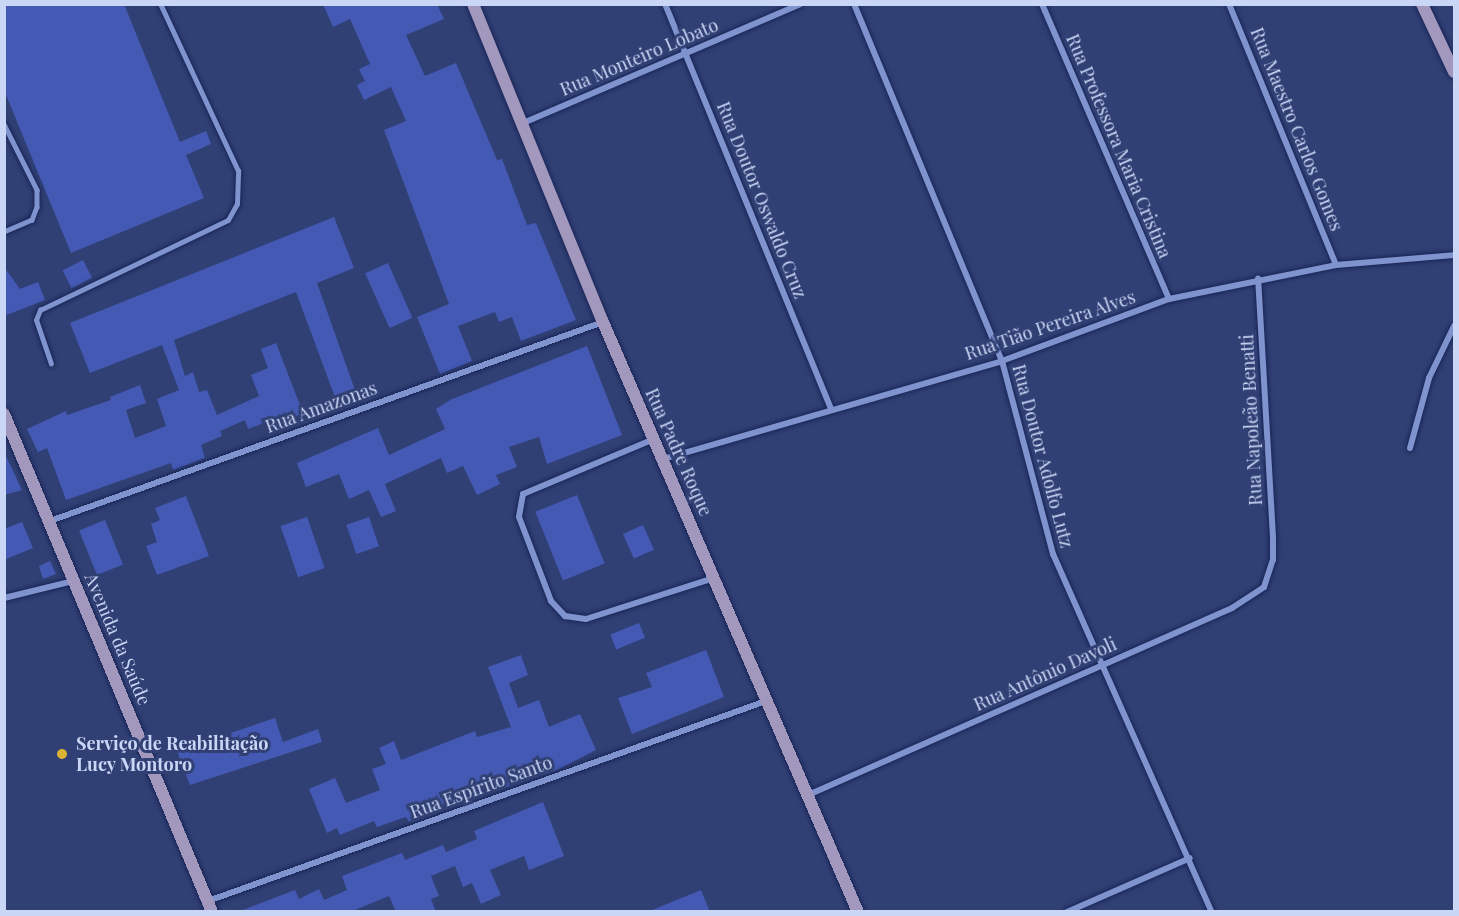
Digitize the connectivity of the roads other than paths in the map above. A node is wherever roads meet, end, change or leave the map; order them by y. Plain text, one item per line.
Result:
1 (160, 4) edge
2 (473, 4) edge
3 (665, 4) edge
4 (800, 4) edge
5 (854, 4) edge
6 (1042, 4) edge
7 (1229, 4) edge
8 (1422, 4) edge
9 (686, 52) junction
10 (1453, 73) edge
11 (523, 123) junction
12 (4, 124) edge
13 (4, 232) edge
14 (1455, 255) edge
15 (1336, 265) junction
16 (1258, 278) junction
17 (1169, 299) junction
18 (603, 322) junction
19 (1455, 326) edge
20 (1002, 361) junction
21 (51, 364) dead end
22 (831, 408) junction
23 (4, 414) edge
24 (654, 439) junction
25 (1410, 448) dead end
26 (663, 459) junction
27 (50, 520) junction
28 (1273, 560) joint
29 (714, 577) junction
30 (74, 580) junction
31 (4, 598) edge
32 (1103, 665) junction
33 (766, 701) junction
34 (808, 795) junction
35 (1190, 858) junction
36 (209, 907) edge
37 (858, 912) edge
38 (1066, 912) edge
39 (1212, 912) edge

1 - 21 lane
2 - 11 street, Rua Padre Roque
3 - 9 street, Rua Doutor Oswaldo Cruz
4 - 9 street, Rua Monteiro Lobato
5 - 20 street, Rua Doutor Adolfo Lutz
6 - 17 street, Rua Professora Maria Cristina
7 - 15 street, Rua Maestro Carlos Gomes
8 - 10 street
9 - 11 street, Rua Monteiro Lobato
9 - 22 street, Rua Doutor Oswaldo Cruz
11 - 18 street, Rua Padre Roque
12 - 13 lane
14 - 15 street, Rua Tião Pereira Alves
15 - 16 street, Rua Tião Pereira Alves
16 - 17 street, Rua Tião Pereira Alves
16 - 28 street, Rua Napoleão Benatti
17 - 20 street, Rua Tião Pereira Alves
18 - 24 street, Rua Padre Roque
18 - 27 street, Rua Amazonas
19 - 25 street
20 - 22 street, Rua Tião Pereira Alves
20 - 32 street, Rua Doutor Adolfo Lutz
22 - 26 street, Rua Tião Pereira Alves
23 - 27 street, Avenida da Saúde
24 - 26 street, Rua Padre Roque
24 - 29 street
26 - 29 street, Rua Padre Roque
27 - 30 street, Avenida da Saúde
28 - 32 street, Rua Antônio Davoli
29 - 33 street, Rua Padre Roque
30 - 31 street
30 - 36 street, Avenida da Saúde
32 - 34 street, Rua Antônio Davoli
32 - 35 street, Rua Doutor Adolfo Lutz
33 - 34 street, Rua Padre Roque
33 - 36 street, Rua Espírito Santo
34 - 37 street, Rua Padre Roque
35 - 38 street
35 - 39 street, Rua Doutor Adolfo Lutz

